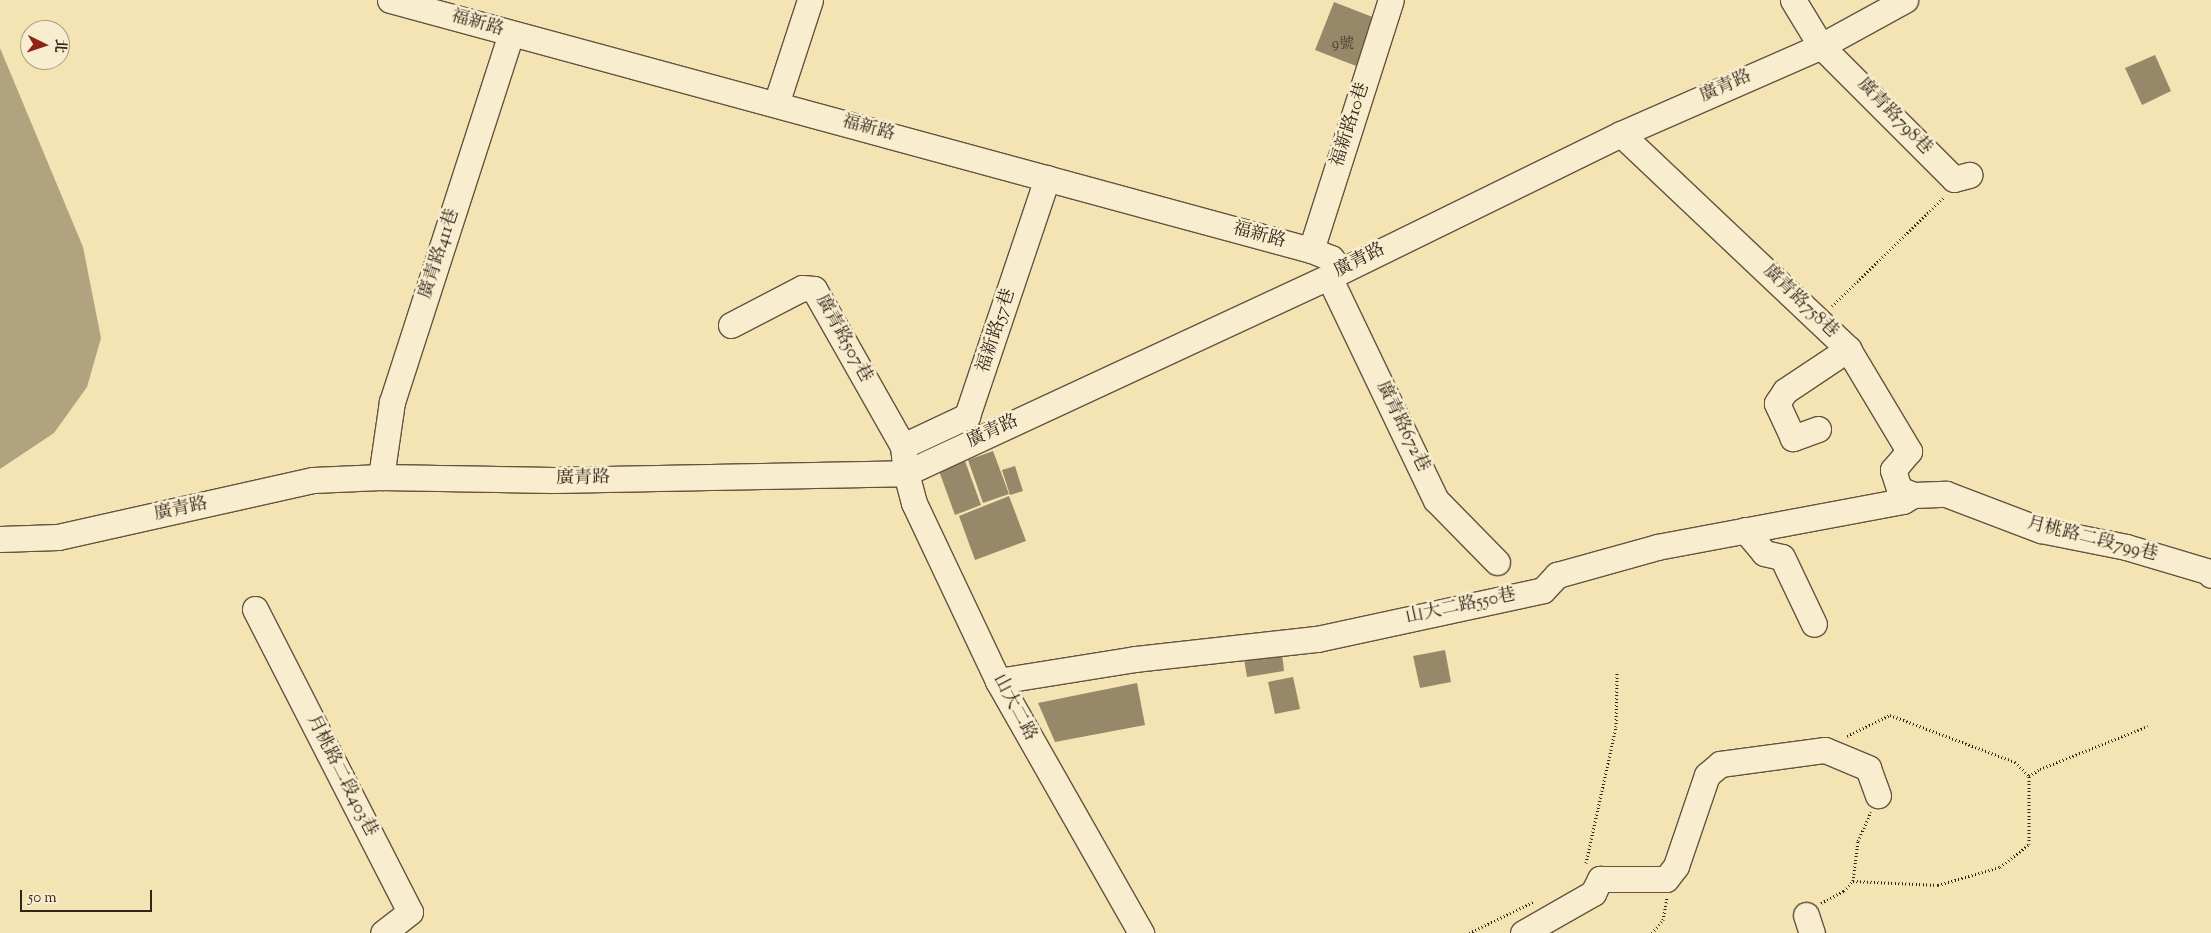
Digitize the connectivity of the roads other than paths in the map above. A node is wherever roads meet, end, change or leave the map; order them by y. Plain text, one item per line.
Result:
1 (390, 0) edge
2 (810, 0) edge
3 (1391, 0) edge
4 (1793, 0) edge
5 (1905, 0) edge
6 (511, 34) junction
7 (1821, 46) junction
8 (776, 104) junction
9 (1621, 134) junction
10 (1961, 177) road end
11 (1047, 178) junction
12 (1311, 250) junction
13 (1334, 273) junction
14 (730, 325) dead end
15 (1848, 349) junction
16 (1818, 429) dead end
17 (903, 446) junction
18 (906, 473) junction
19 (381, 477) junction
20 (1913, 495) junction
21 (1744, 530) junction
22 (0, 539) edge
23 (1497, 562) dead end
24 (2211, 575) edge
25 (255, 609) dead end
26 (1814, 624) dead end
27 (998, 681) junction
28 (1878, 795) road end
29 (383, 933) edge
30 (1141, 933) edge
31 (1522, 933) edge

1 - 6 street, 福新路
2 - 8 street
3 - 12 street, 福新路10巷
4 - 7 street, 廣青路798巷
5 - 7 street, 廣青路
6 - 8 street, 福新路
6 - 19 street, 廣青路411巷
7 - 9 street, 廣青路
7 - 10 street, 廣青路798巷
8 - 11 street, 福新路
9 - 13 street, 廣青路
9 - 15 street, 廣青路758巷
11 - 12 street, 福新路
11 - 17 street, 福新路57巷
12 - 13 street, 福新路
13 - 18 street, 廣青路
13 - 23 street, 廣青路672巷
14 - 17 street, 廣青路507巷
15 - 16 street
15 - 20 street, 廣青路758巷
17 - 18 street, 廣青路507巷
18 - 19 street, 廣青路
18 - 27 street, 山大二路
19 - 22 street, 廣青路
20 - 21 street, 山大二路550巷
20 - 24 street, 月桃路二段799巷
21 - 26 street
21 - 27 street, 山大二路550巷
25 - 29 street, 月桃路二段403巷
27 - 30 street, 山大二路
28 - 31 street

